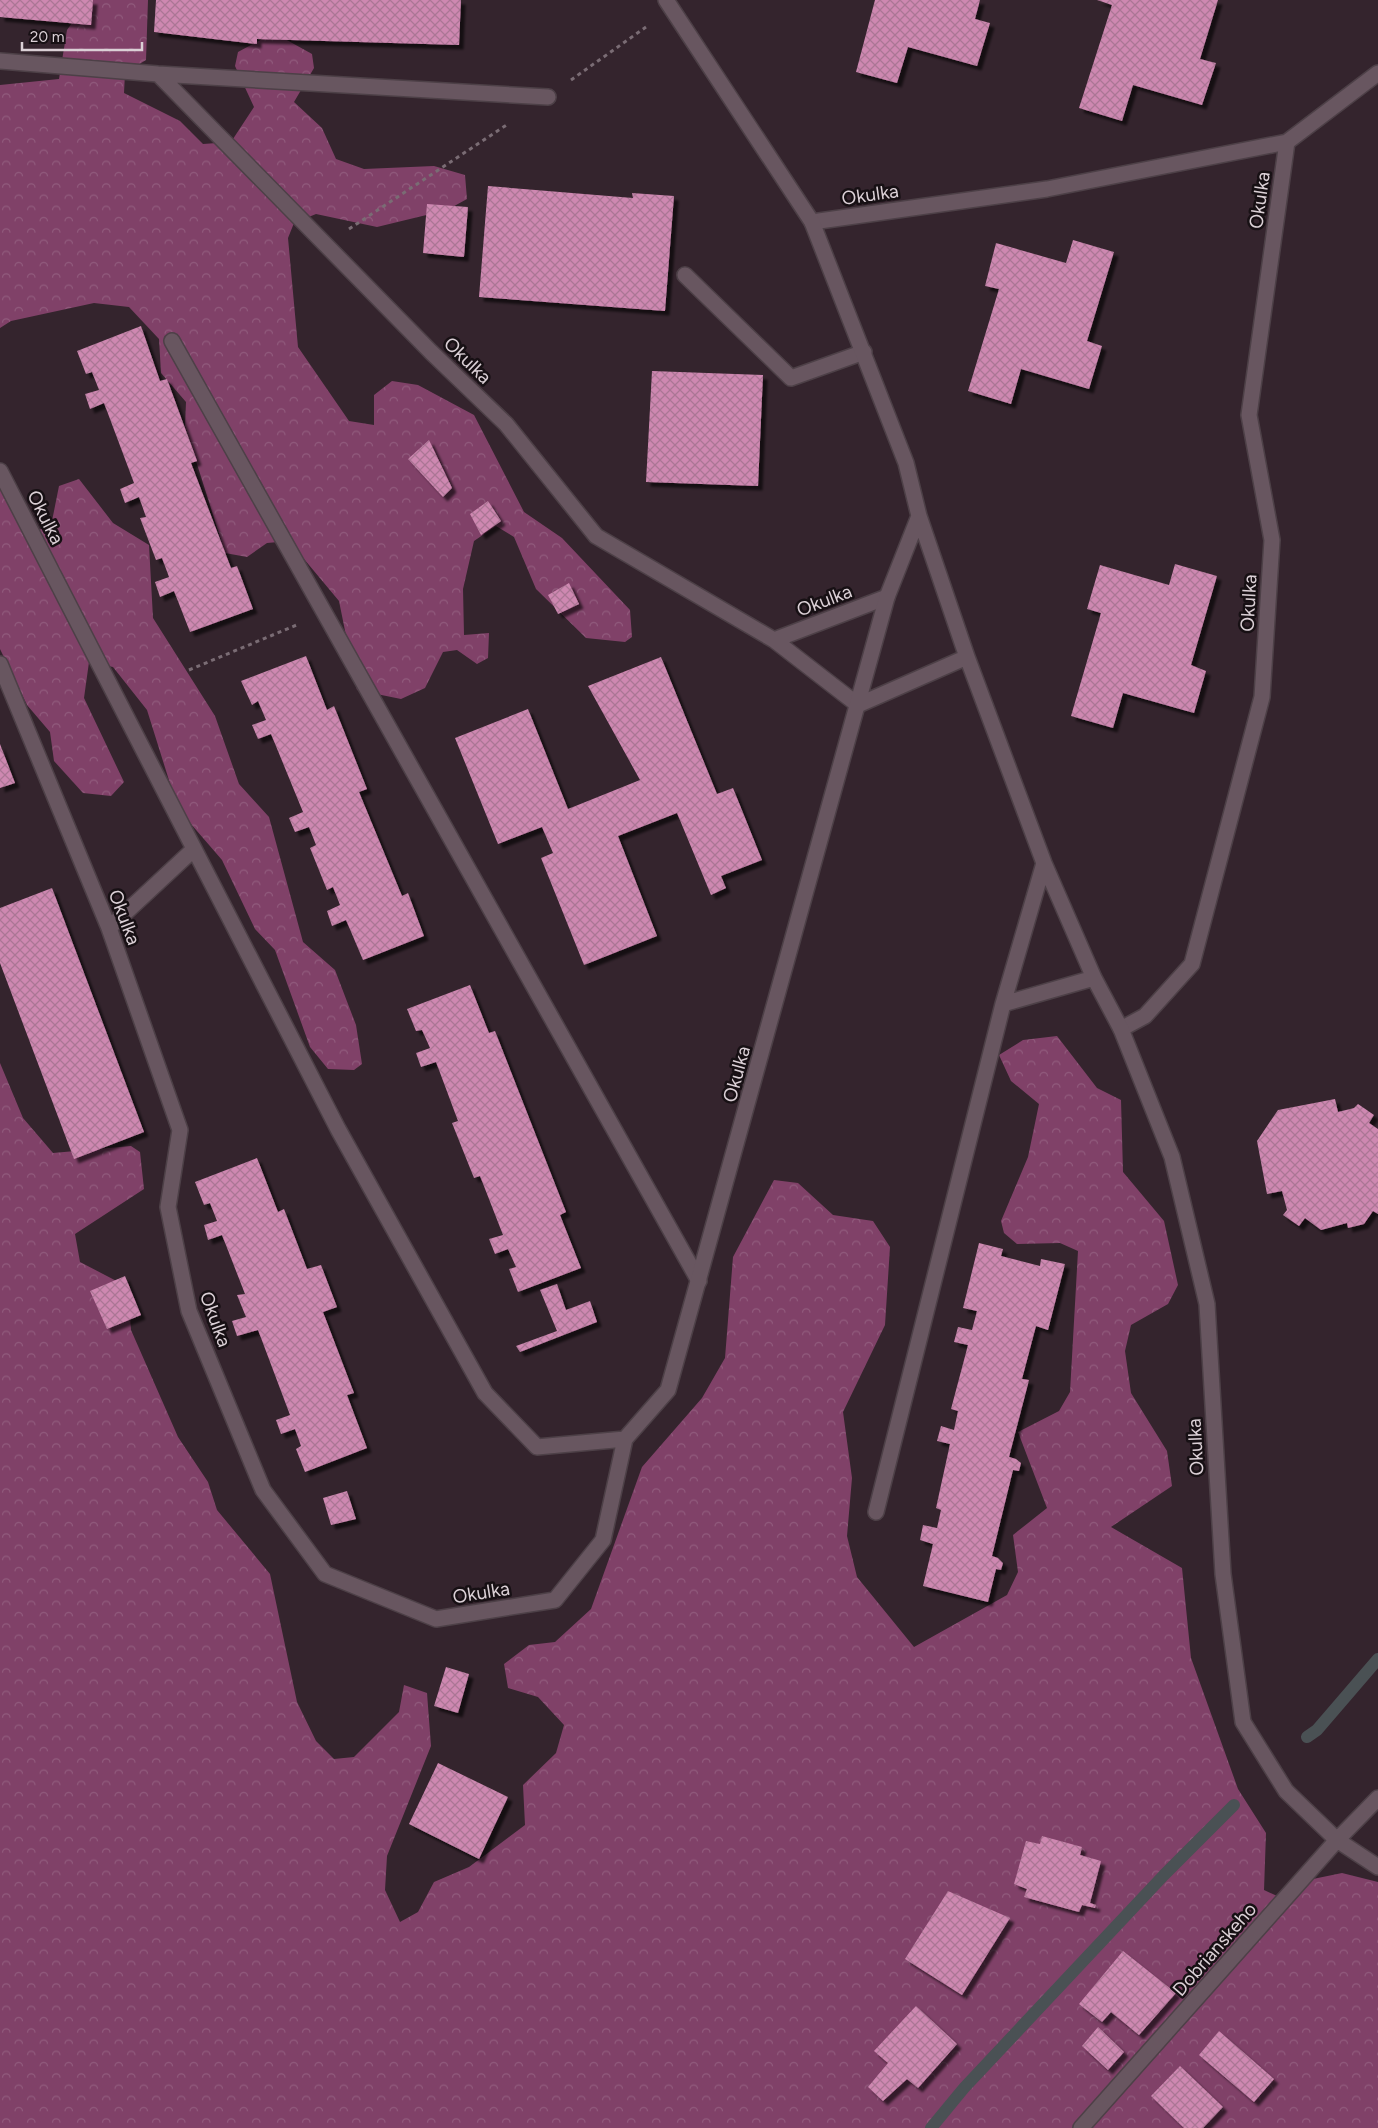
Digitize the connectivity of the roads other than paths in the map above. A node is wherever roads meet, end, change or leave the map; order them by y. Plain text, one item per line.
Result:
1 (666, 0) edge
2 (0, 62) edge
3 (1378, 73) edge
4 (158, 74) junction
5 (548, 97) road end
6 (1287, 142) junction
7 (812, 222) junction
8 (684, 275) dead end
9 (172, 341) dead end
10 (864, 352) junction
11 (0, 471) edge
12 (919, 516) junction
13 (888, 597) junction
14 (774, 640) junction
15 (967, 657) junction
16 (0, 664) edge
17 (858, 705) junction
18 (194, 849) junction
19 (1044, 863) junction
20 (109, 928) junction
21 (1094, 978) junction
22 (1003, 1004) junction
23 (1121, 1029) junction
24 (699, 1281) junction
25 (625, 1440) junction
26 (876, 1512) dead end
27 (1378, 1798) edge
28 (1337, 1840) junction
29 (1378, 1867) edge
30 (1081, 2128) edge

1 - 7 street, Okulka
2 - 4 street
3 - 6 street, Okulka
4 - 5 street
4 - 14 street, Okulka
6 - 7 street, Okulka
6 - 23 street, Okulka
7 - 10 street, Okulka
8 - 10 street
9 - 24 street
10 - 12 street, Okulka
11 - 18 street, Okulka
12 - 13 street, Okulka
12 - 15 street, Okulka
13 - 14 street, Okulka
13 - 17 street, Okulka
14 - 17 street, Okulka
15 - 17 street
15 - 19 street, Okulka
16 - 20 street, Okulka
17 - 24 street, Okulka
18 - 20 street
18 - 25 street, Okulka
19 - 21 street, Okulka
19 - 22 street
20 - 25 street, Okulka
21 - 22 street
21 - 23 street, Okulka
22 - 26 street
23 - 28 street, Okulka
24 - 25 street, Okulka
27 - 28 street, Dobrianskeho
28 - 29 street, Okulka
28 - 30 street, Dobrianskeho

